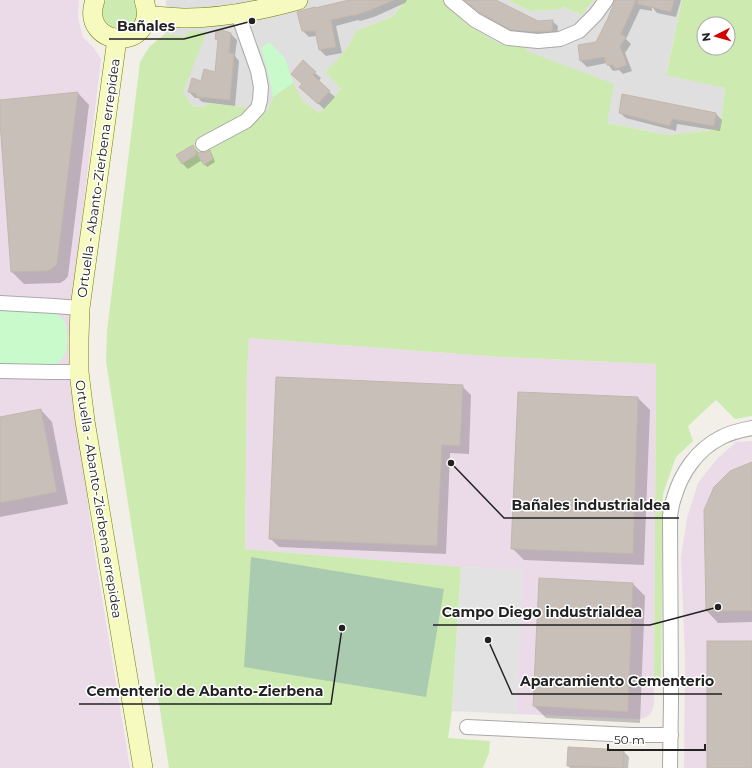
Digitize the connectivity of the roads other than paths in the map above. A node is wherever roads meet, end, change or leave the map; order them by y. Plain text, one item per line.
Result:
1 (96, 0) edge
2 (298, 0) edge
3 (451, 0) edge
4 (606, 0) edge
5 (146, 8) edge
6 (238, 14) junction
7 (117, 39) junction
8 (203, 144) dead end
9 (0, 304) edge
10 (80, 308) junction
11 (0, 371) edge
12 (79, 372) junction
13 (752, 428) edge
14 (467, 727) dead end
15 (670, 735) junction
16 (143, 768) edge
17 (670, 768) edge

1 - 7 street
2 - 6 street
3 - 4 street
5 - 6 street
5 - 7 street
6 - 8 street
7 - 10 street, Ortuella - Abanto-Zierbena errepidea
9 - 10 street
10 - 12 street, Ortuella - Abanto-Zierbena errepidea
11 - 12 street
12 - 16 street, Ortuella - Abanto-Zierbena errepidea
13 - 15 street
14 - 15 street
15 - 17 street

